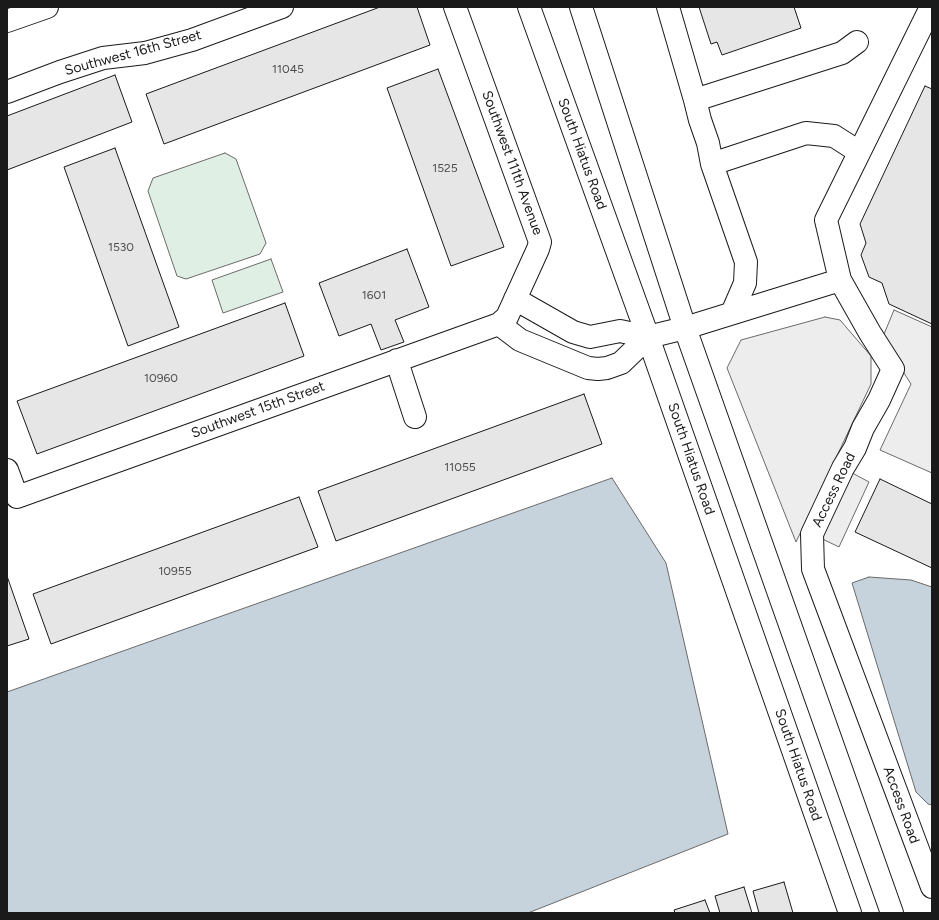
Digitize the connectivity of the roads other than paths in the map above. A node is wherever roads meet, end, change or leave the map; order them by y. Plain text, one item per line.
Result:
1 (47, 7) edge
2 (282, 7) edge
3 (455, 7) edge
4 (529, 7) edge
5 (581, 7) edge
6 (668, 7) edge
7 (931, 7) edge
8 (7, 21) edge
9 (857, 42) dead end
10 (7, 92) edge
11 (695, 100) junction
12 (860, 152) junction
13 (712, 164) junction
14 (840, 280) junction
15 (507, 313) junction
16 (732, 313) junction
17 (685, 328) junction
18 (648, 337) junction
19 (397, 360) junction
20 (415, 417) dead end
21 (7, 470) edge
22 (932, 887) edge
23 (850, 913) edge
24 (892, 913) edge

1 - 8 street
2 - 10 street, Southwest 16th Street
3 - 15 street, Southwest 111th Avenue
4 - 18 street, South Hiatus Road
5 - 17 street
6 - 11 street
7 - 12 street
9 - 11 street
11 - 13 street
12 - 13 street
12 - 14 street
13 - 16 street
14 - 16 street
14 - 22 street, Access Road
15 - 18 street
15 - 18 street
15 - 19 street, Southwest 15th Street
16 - 17 street
17 - 18 street
17 - 24 street
18 - 23 street, South Hiatus Road
19 - 20 street
19 - 21 street, Southwest 15th Street

